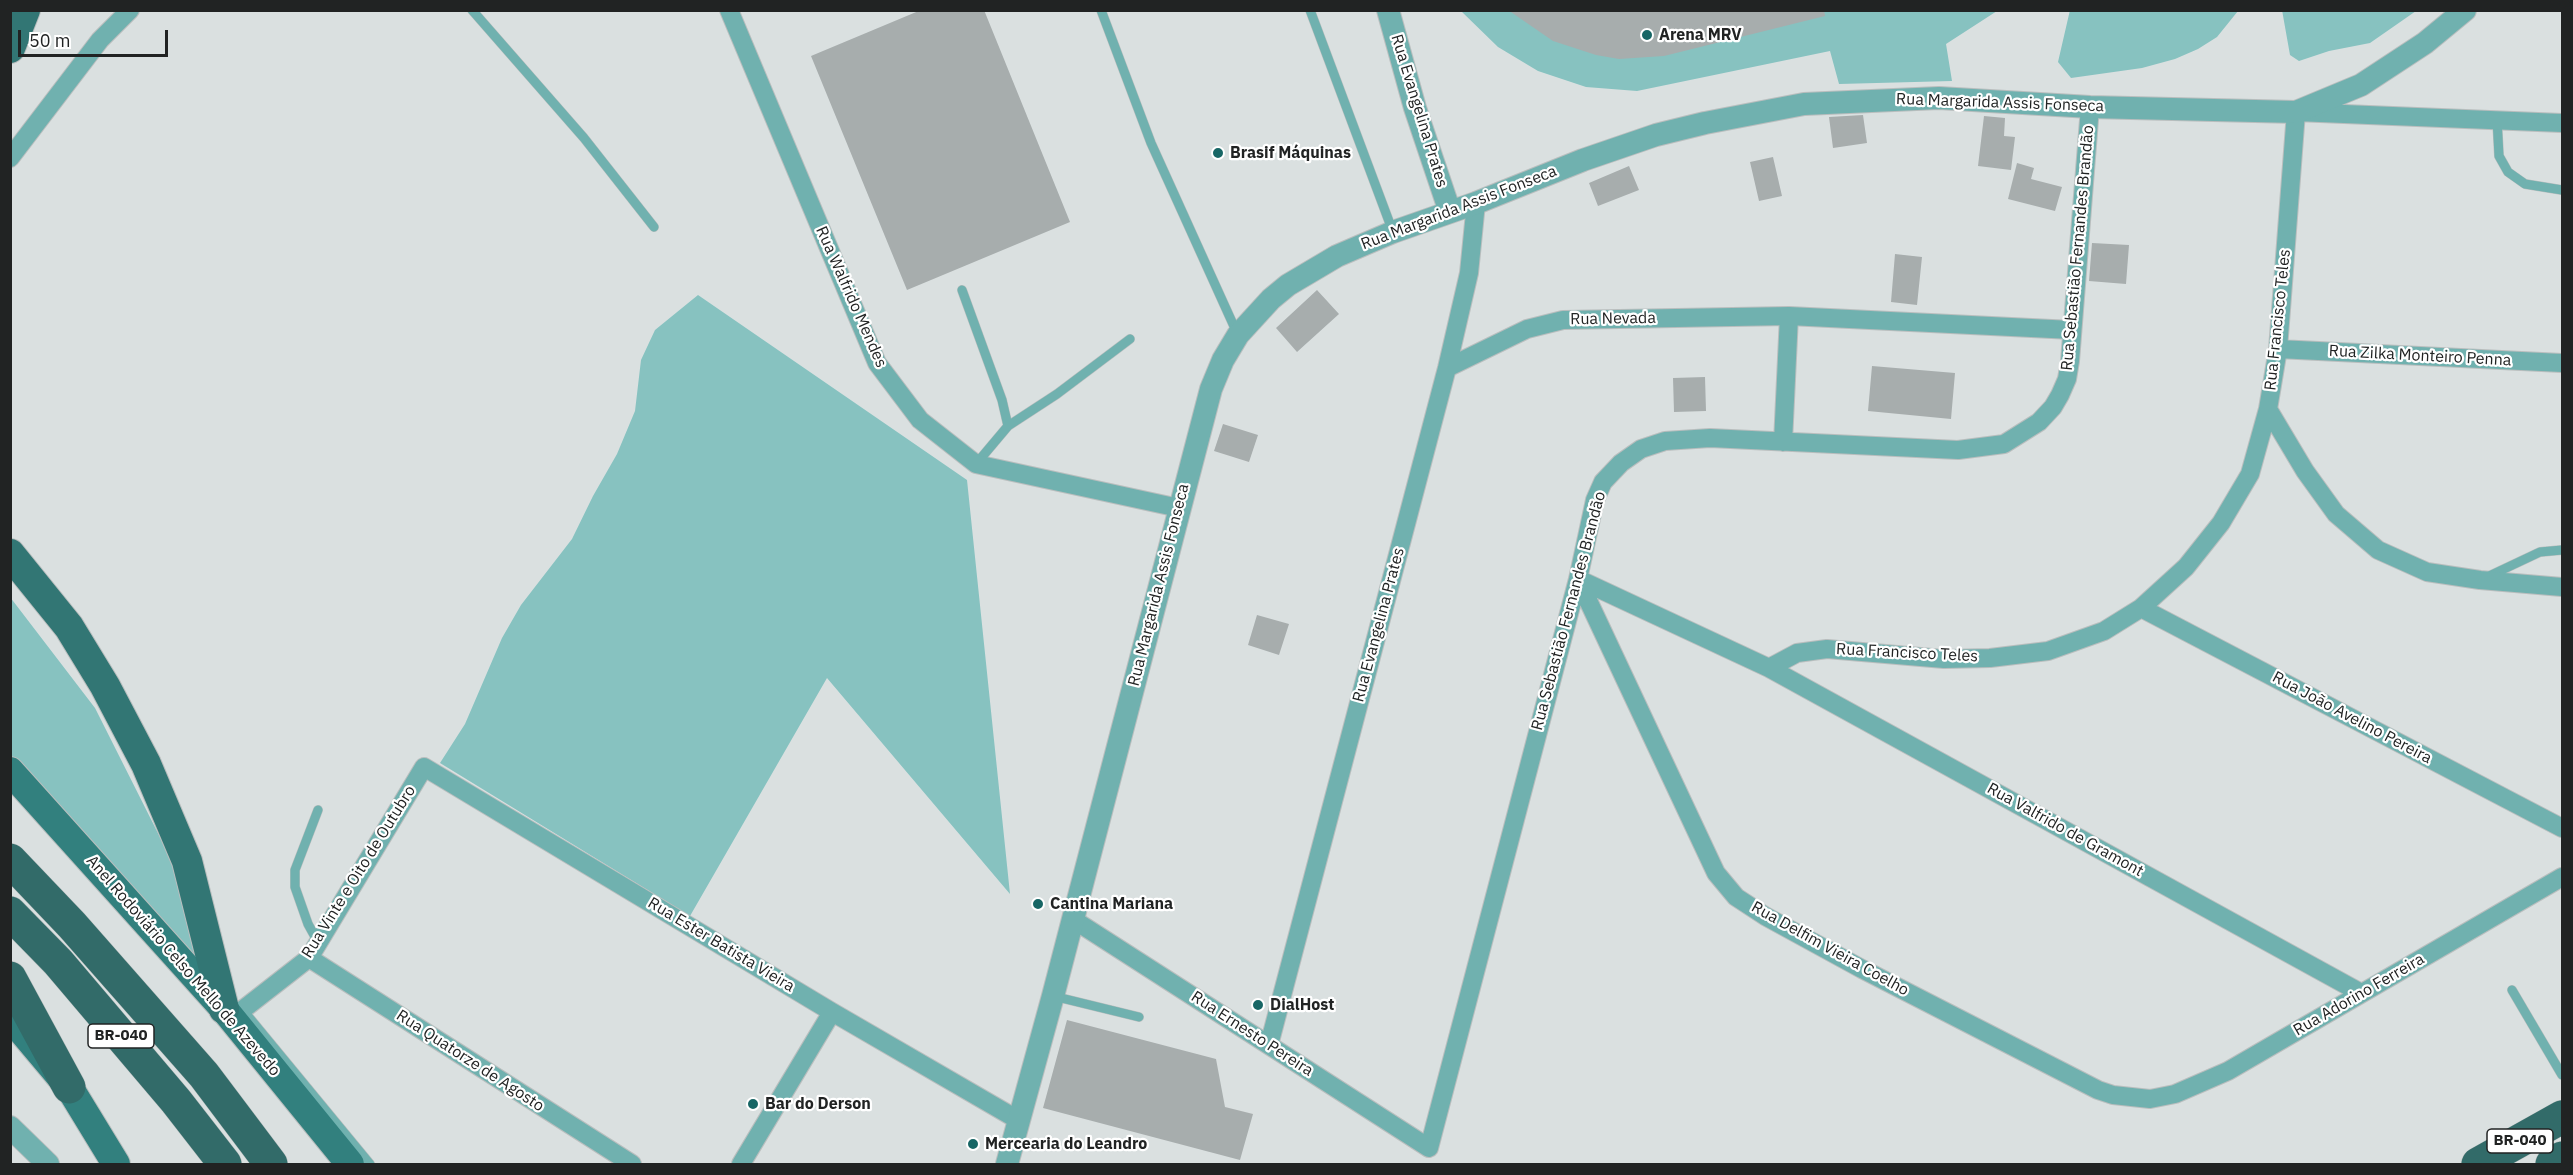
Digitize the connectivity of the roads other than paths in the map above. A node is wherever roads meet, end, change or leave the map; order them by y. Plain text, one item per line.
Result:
1 (25, 10) edge
2 (130, 10) edge
3 (472, 10) edge
4 (729, 10) edge
5 (1101, 10) edge
6 (1310, 10) edge
7 (1388, 10) edge
8 (2465, 10) edge
9 (10, 31) edge
10 (10, 48) edge
11 (2090, 107) junction
12 (2296, 112) junction
13 (2497, 119) junction
14 (2562, 123) edge
15 (10, 158) edge
16 (2562, 190) edge
17 (1476, 203) junction
18 (1450, 212) junction
19 (654, 227) dead end
20 (1393, 232) junction
21 (962, 290) dead end
22 (1789, 316) junction
23 (2072, 330) junction
24 (1238, 335) junction
25 (1130, 339) dead end
26 (2278, 349) junction
27 (2562, 363) edge
28 (1447, 368) junction
29 (2268, 409) junction
30 (1008, 426) junction
31 (1783, 442) junction
32 (976, 464) junction
33 (1179, 508) junction
34 (2562, 550) edge
35 (10, 554) edge
36 (1578, 579) junction
37 (2480, 580) junction
38 (2562, 587) edge
39 (2141, 608) junction
40 (1769, 668) junction
41 (424, 767) joint
42 (10, 771) edge
43 (318, 810) dead end
44 (2562, 828) edge
45 (10, 860) edge
46 (2562, 877) edge
47 (10, 913) edge
48 (1074, 920) junction
49 (313, 950) junction
50 (10, 978) edge
51 (2512, 990) dead end
52 (2361, 993) junction
53 (1053, 996) junction
54 (233, 1012) junction
55 (832, 1012) junction
56 (10, 1017) edge
57 (1139, 1017) dead end
58 (1269, 1045) junction
59 (2562, 1075) edge
60 (69, 1087) junction
61 (2150, 1099) joint
62 (2562, 1117) edge
63 (1020, 1121) junction
64 (10, 1127) edge
65 (1429, 1148) joint
66 (2562, 1158) edge
67 (48, 1164) edge
68 (116, 1164) edge
69 (225, 1164) edge
70 (271, 1164) edge
71 (350, 1164) edge
72 (370, 1164) edge
73 (632, 1164) edge
74 (741, 1164) edge
75 (1007, 1164) edge
76 (2478, 1164) edge
77 (2552, 1164) edge

1 - 9 highway
1 - 10 highway
2 - 15 street
3 - 19 lane
4 - 32 street, Rua Walfrido Mendes
5 - 24 lane
6 - 20 lane
7 - 18 street, Rua Evangelina Prates
8 - 12 street
11 - 12 street, Rua Margarida Assis Fonseca
11 - 17 street, Rua Margarida Assis Fonseca
11 - 23 street, Rua Sebastião Fernandes Brandão
12 - 13 street, Rua Margarida Assis Fonseca
12 - 26 street, Rua Francisco Teles
13 - 14 street, Rua Margarida Assis Fonseca
13 - 16 lane
17 - 18 street, Rua Margarida Assis Fonseca
17 - 28 street, Rua Evangelina Prates
18 - 20 street, Rua Margarida Assis Fonseca
20 - 24 street, Rua Margarida Assis Fonseca
21 - 30 lane
22 - 23 street, Rua Nevada
22 - 28 street, Rua Nevada
22 - 31 street
23 - 31 street, Rua Sebastião Fernandes Brandão
24 - 33 street, Rua Margarida Assis Fonseca
25 - 30 lane
26 - 27 street, Rua Zilka Monteiro Penna
26 - 29 street, Rua Francisco Teles
28 - 58 street, Rua Evangelina Prates
29 - 37 street
29 - 39 street, Rua Francisco Teles
30 - 32 lane
31 - 36 street, Rua Sebastião Fernandes Brandão
32 - 33 street, Rua Walfrido Mendes
33 - 48 street, Rua Margarida Assis Fonseca
34 - 37 lane
35 - 54 highway
36 - 40 street
36 - 61 street, Rua Delfim Vieira Coelho
36 - 65 street, Rua Sebastião Fernandes Brandão
37 - 38 street
39 - 40 street, Rua Francisco Teles
39 - 44 street, Rua João Avelino Pereira
40 - 52 street, Rua Valfrido de Gramont
41 - 49 street, Rua Vinte e Oito de Outubro
41 - 55 street, Rua Ester Batista Vieira
42 - 54 main road, Anel Rodoviário Celso Mello de Azevedo
43 - 49 lane
45 - 70 highway, BR-040
46 - 52 street, Rua Adorino Ferreira
47 - 69 highway, BR-040
48 - 53 street, Rua Margarida Assis Fonseca
48 - 58 street, Rua Ernesto Pereira
49 - 54 street, Rua Vinte e Oito de Outubro
49 - 73 street, Rua Quatorze de Agosto
50 - 60 highway
51 - 59 lane
52 - 61 street, Rua Adorino Ferreira
53 - 57 lane
53 - 63 street, Rua Margarida Assis Fonseca
54 - 71 main road, Anel Rodoviário Celso Mello de Azevedo
54 - 72 lane
55 - 63 street, Rua Ester Batista Vieira
55 - 74 street
56 - 60 main road
58 - 65 street, Rua Ernesto Pereira
60 - 68 main road
62 - 76 highway, BR-040
63 - 75 street, Rua Margarida Assis Fonseca
64 - 67 street
66 - 77 highway, BR-040

